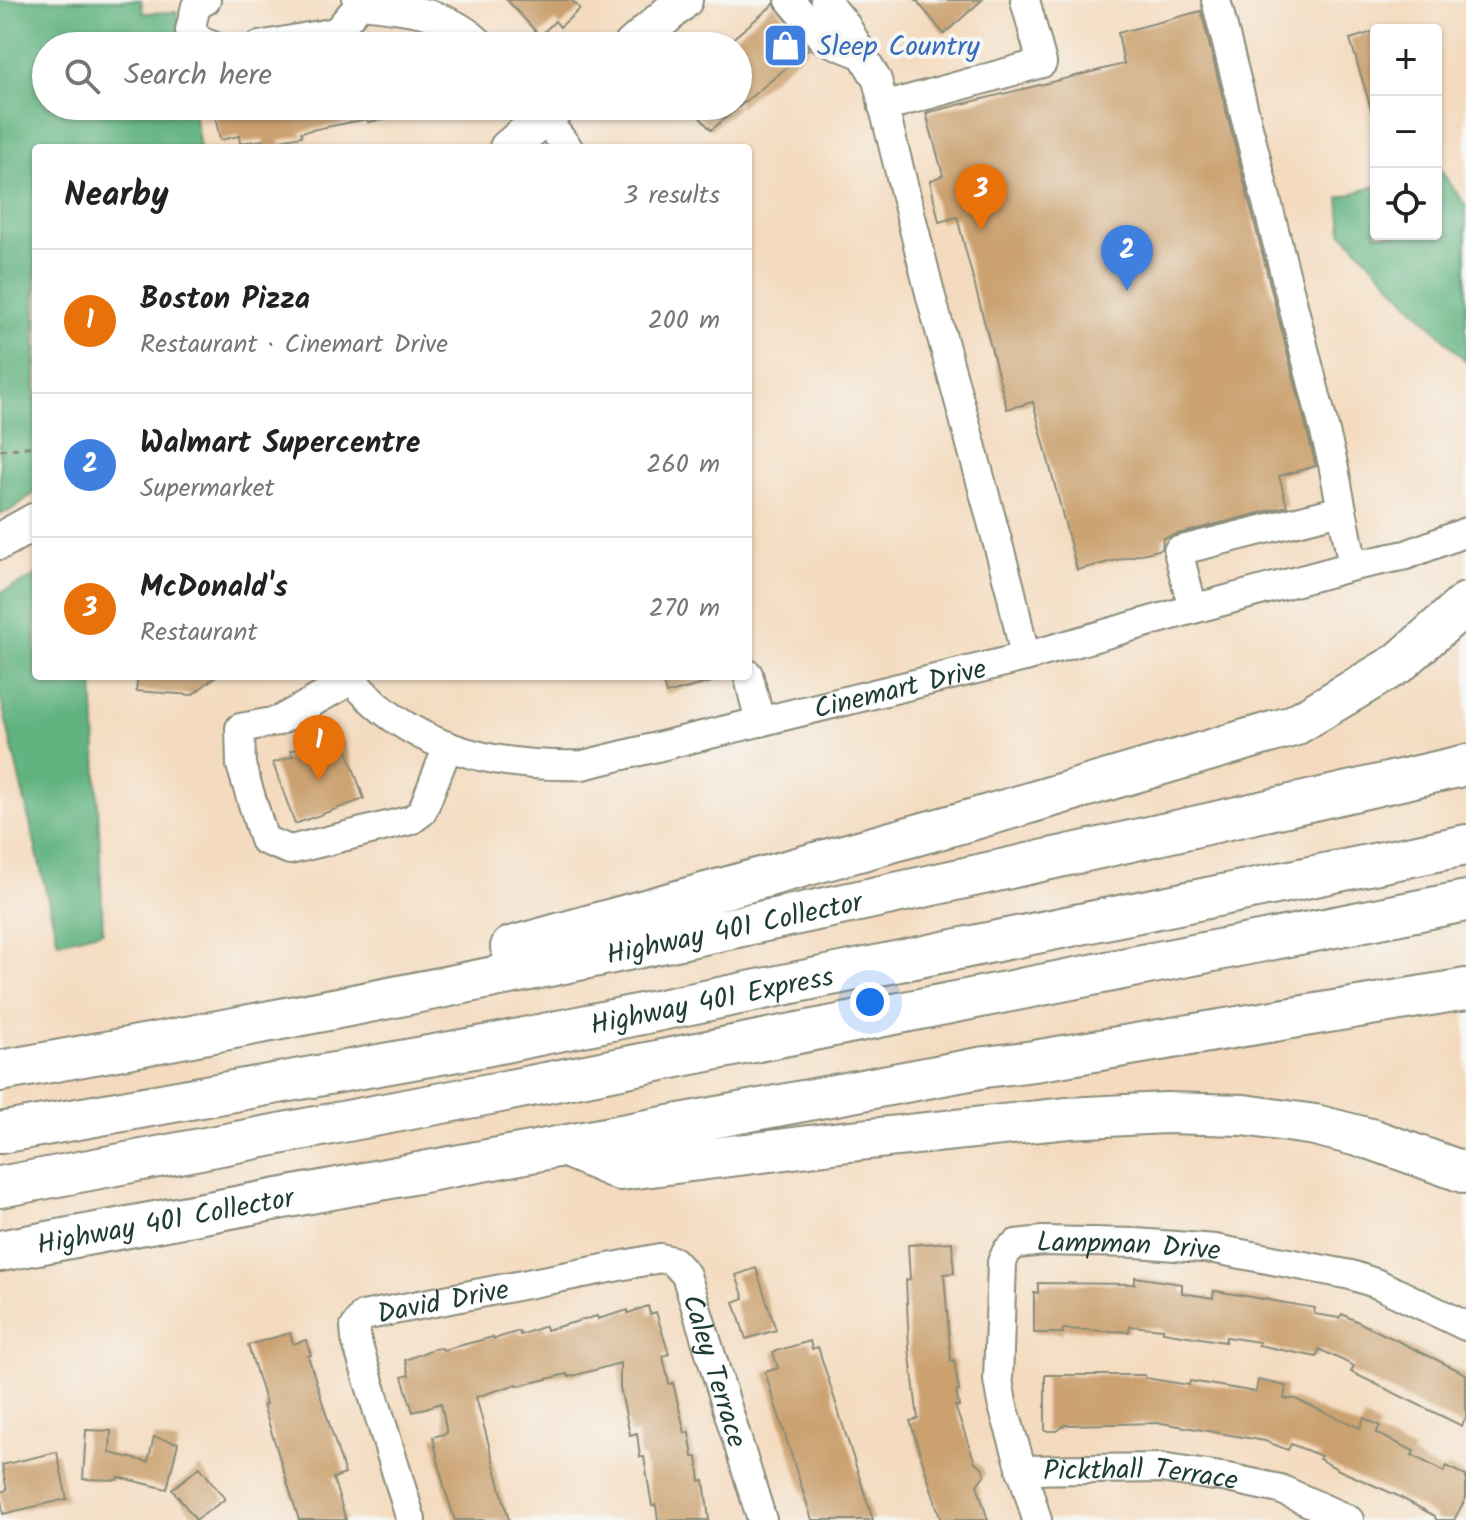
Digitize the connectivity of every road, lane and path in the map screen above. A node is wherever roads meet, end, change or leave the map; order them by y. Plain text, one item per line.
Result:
1 (206, 0) edge
2 (684, 0) edge
3 (790, 0) edge
4 (825, 0) edge
5 (1025, 0) edge
6 (1216, 0) edge
7 (358, 2) edge
8 (192, 32) edge
9 (336, 32) edge
10 (470, 32) edge
11 (648, 32) edge
12 (860, 54) junction
13 (883, 107) junction
14 (536, 120) edge
15 (552, 120) edge
16 (512, 144) edge
17 (566, 144) edge
18 (32, 446) edge
19 (0, 450) edge
20 (1341, 510) junction
21 (32, 523) edge
22 (1466, 532) edge
23 (0, 541) edge
24 (1353, 566) junction
25 (1466, 603) edge
26 (1193, 609) junction
27 (1025, 657) junction
28 (348, 680) edge
29 (353, 680) edge
30 (750, 680) edge
31 (760, 722) junction
32 (448, 746) junction
33 (1466, 765) edge
34 (1466, 845) edge
35 (1466, 901) edge
36 (1466, 960) edge
37 (1466, 989) edge
38 (171, 1041) junction
39 (985, 1067) junction
40 (0, 1071) edge
41 (0, 1133) edge
42 (564, 1146) junction
43 (1466, 1173) edge
44 (0, 1187) edge
45 (0, 1251) edge
46 (638, 1261) joint
47 (1466, 1326) edge
48 (1021, 1470) junction
49 (411, 1520) edge
50 (762, 1520) edge
51 (1037, 1520) edge
52 (1349, 1520) edge

1 - 8 street
2 - 11 main road
3 - 12 street
4 - 12 street
5 - 13 street
6 - 20 street
7 - 9 street
7 - 10 street
12 - 13 street
13 - 27 street
14 - 16 main road
15 - 17 street
18 - 19 path
20 - 24 street
20 - 26 street
21 - 23 main road
22 - 24 street, Cinemart Drive
24 - 26 street, Cinemart Drive
25 - 38 highway
26 - 27 street, Cinemart Drive
27 - 31 street, Cinemart Drive
28 - 32 street
29 - 32 street, Cinemart Drive
30 - 31 street
31 - 32 street, Cinemart Drive
33 - 38 highway, Highway 401 Collector
34 - 41 highway, Highway 401 Express
35 - 44 highway, Highway 401 Express
36 - 39 highway
37 - 39 highway, Highway 401 Collector
38 - 40 highway, Highway 401 Collector
39 - 42 highway, Highway 401 Collector
42 - 43 highway
42 - 45 highway, Highway 401 Collector
46 - 49 street, David Drive
46 - 50 street, Caley Terrace
47 - 48 street, Lampman Drive
48 - 51 street, Lampman Drive
48 - 52 street, Pickthall Terrace

